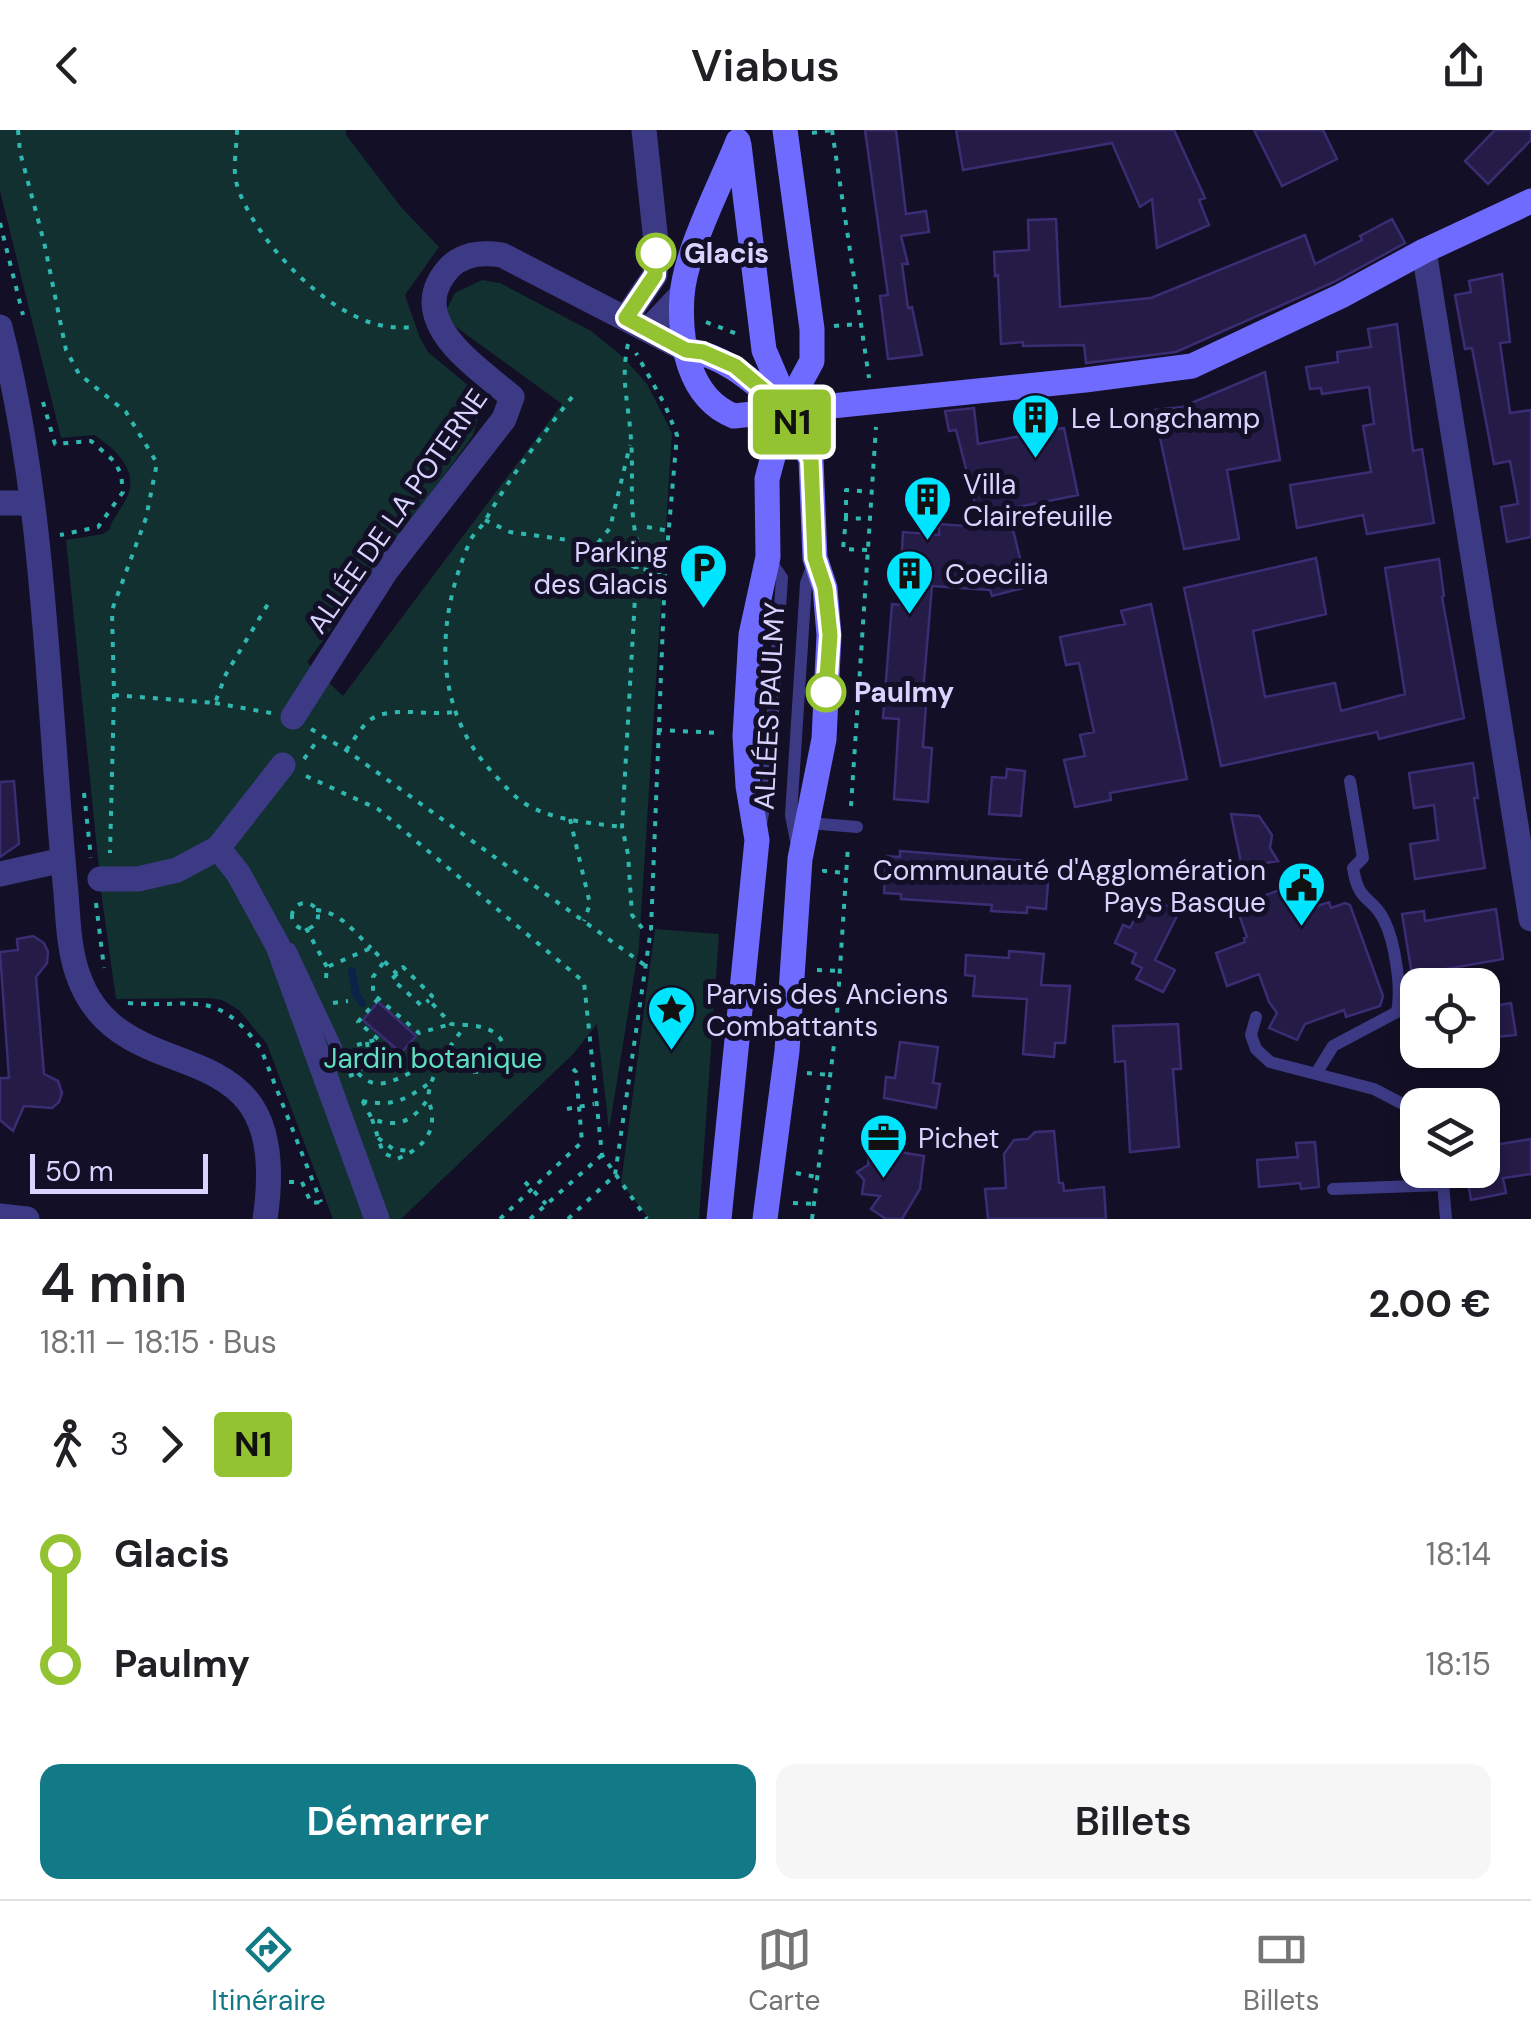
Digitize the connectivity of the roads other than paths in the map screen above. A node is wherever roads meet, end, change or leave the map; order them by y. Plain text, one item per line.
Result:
1 (644, 130) edge
2 (796, 132) edge
3 (738, 136) edge
4 (1531, 201) edge
5 (1424, 251) junction
6 (682, 294) junction
7 (623, 313) junction
8 (0, 327) edge
9 (686, 350) junction
10 (786, 409) junction
11 (30, 502) junction
12 (0, 503) edge
13 (815, 558) junction
14 (293, 717) road end
15 (283, 765) road end
16 (1350, 780) dead end
17 (808, 823) junction
18 (858, 827) dead end
19 (218, 848) junction
20 (812, 855) junction
21 (63, 860) junction
22 (0, 874) edge
23 (99, 878) road end
24 (1531, 919) edge
25 (278, 946) junction
26 (1256, 1017) dead end
27 (336, 1047) road end
28 (1317, 1072) junction
29 (1400, 1103) edge
30 (1400, 1187) edge
31 (1443, 1188) edge
32 (1333, 1189) dead end
33 (0, 1216) edge
34 (27, 1219) edge
35 (265, 1219) edge
36 (377, 1219) edge
37 (719, 1219) edge
38 (765, 1219) edge
39 (1446, 1219) edge

1 - 7 street
2 - 10 main road, ALLÉES PAULMY
3 - 6 main road
3 - 10 main road
4 - 5 main road
5 - 10 main road
5 - 24 street
6 - 7 street
6 - 9 main road
7 - 9 street
7 - 14 street, ALLÉE DE LA POTERNE
8 - 11 street
9 - 10 main road
9 - 10 main road
10 - 13 main road
10 - 37 main road, ALLÉES PAULMY
11 - 12 street
11 - 21 street
13 - 17 main road
13 - 20 lane, ALLÉES PAULMY
15 - 19 street
16 - 28 lane
17 - 18 lane
17 - 20 main road
19 - 23 street
19 - 25 street
20 - 38 main road
21 - 22 street
21 - 35 street
25 - 27 lane
25 - 36 street
26 - 28 lane
28 - 29 lane
30 - 32 lane
31 - 39 lane
33 - 34 street

